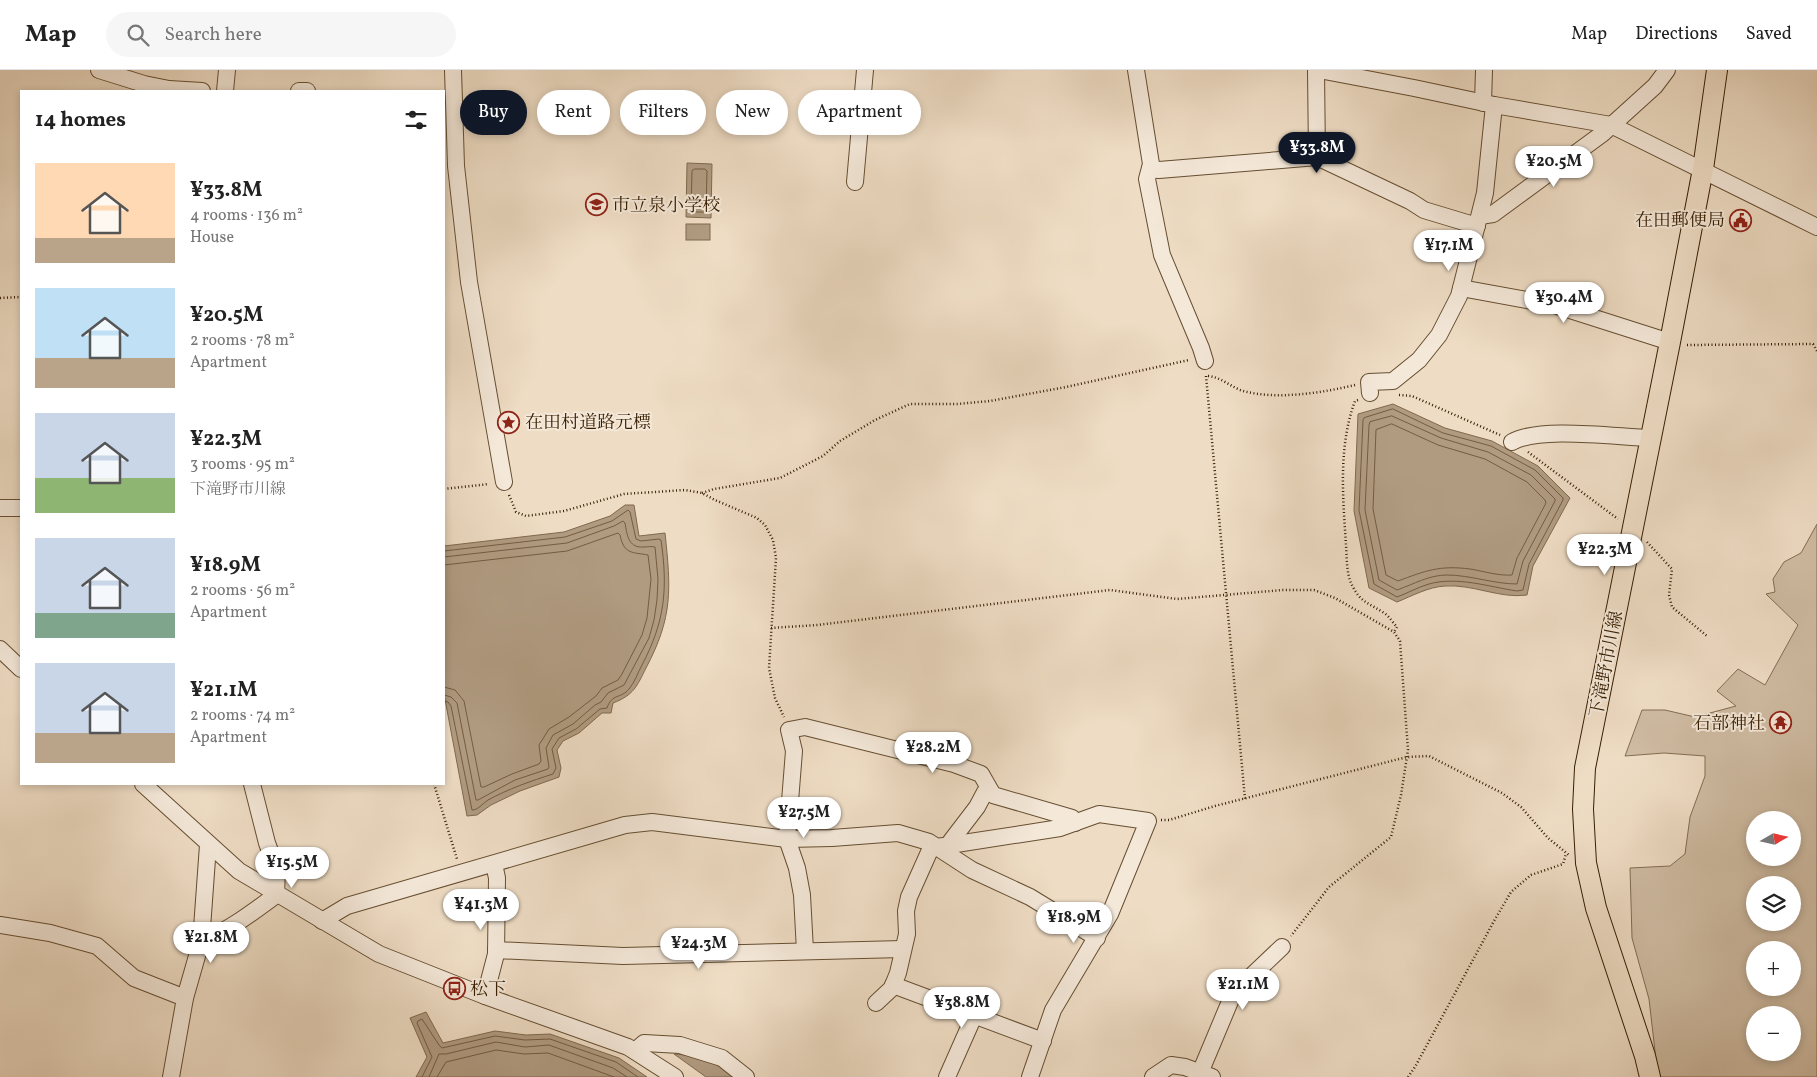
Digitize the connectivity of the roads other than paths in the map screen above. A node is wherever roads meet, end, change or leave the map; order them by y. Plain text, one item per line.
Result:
1 (99, 70) edge
2 (226, 70) edge
3 (453, 70) edge
4 (865, 70) edge
5 (1136, 70) edge
6 (1317, 70) edge
7 (1484, 70) edge
8 (1667, 70) edge
9 (1717, 70) edge
10 (186, 90) edge
11 (225, 90) edge
12 (1488, 104) junction
13 (449, 114) edge
14 (1611, 125) junction
15 (1317, 157) junction
16 (1150, 169) junction
17 (1703, 169) junction
18 (855, 182) dead end
19 (1478, 221) junction
20 (1817, 227) edge
21 (1461, 288) junction
22 (1670, 342) junction
23 (1205, 368) road end
24 (1370, 387) road end
25 (1651, 438) junction
26 (1512, 442) road end
27 (504, 482) road end
28 (0, 508) edge
29 (20, 508) edge
30 (0, 649) edge
31 (20, 668) edge
32 (144, 785) edge
33 (252, 785) edge
34 (989, 789) junction
35 (1075, 823) junction
36 (787, 838) junction
37 (208, 845) junction
38 (945, 846) junction
39 (494, 864) junction
40 (276, 895) junction
41 (322, 920) junction
42 (0, 925) edge
43 (1097, 938) junction
44 (201, 942) junction
45 (1282, 947) road end
46 (903, 949) junction
47 (496, 950) junction
48 (805, 951) junction
49 (893, 985) junction
50 (485, 996) junction
51 (185, 998) junction
52 (876, 1003) dead end
53 (974, 1016) junction
54 (1043, 1041) junction
55 (635, 1051) junction
56 (1206, 1075) edge
57 (171, 1077) edge
58 (674, 1077) edge
59 (746, 1077) edge
60 (947, 1077) edge
61 (1030, 1077) edge
62 (1153, 1077) edge
63 (1650, 1077) edge

1 - 10 street
2 - 11 street
3 - 13 street
4 - 18 street
5 - 16 street
6 - 12 street
6 - 15 street
7 - 12 street
8 - 14 street
9 - 17 main road, 下滝野市川線
12 - 14 street
12 - 19 street
13 - 27 street
14 - 17 street
14 - 19 street
15 - 16 street
15 - 19 street
16 - 23 street
17 - 20 street
17 - 22 main road, 下滝野市川線
19 - 21 street
21 - 22 street
21 - 24 street
22 - 25 main road, 下滝野市川線
25 - 26 street
25 - 63 main road, 下滝野市川線
28 - 29 street
30 - 31 street
32 - 37 street
33 - 40 street
34 - 35 street
34 - 36 street
34 - 38 street
35 - 38 street
35 - 43 street
36 - 38 street
36 - 39 street
36 - 48 street
37 - 40 street
37 - 44 street
38 - 43 street
38 - 46 street
39 - 41 street
39 - 47 street
40 - 41 street
40 - 44 street
41 - 50 street
42 - 51 street
43 - 54 street
44 - 51 street
45 - 56 street
46 - 48 street
46 - 49 street
47 - 48 street
47 - 50 street
49 - 52 street
49 - 53 street
50 - 55 street
51 - 57 street
53 - 54 street
53 - 60 street
54 - 61 street
55 - 58 street
55 - 59 street
56 - 62 street

